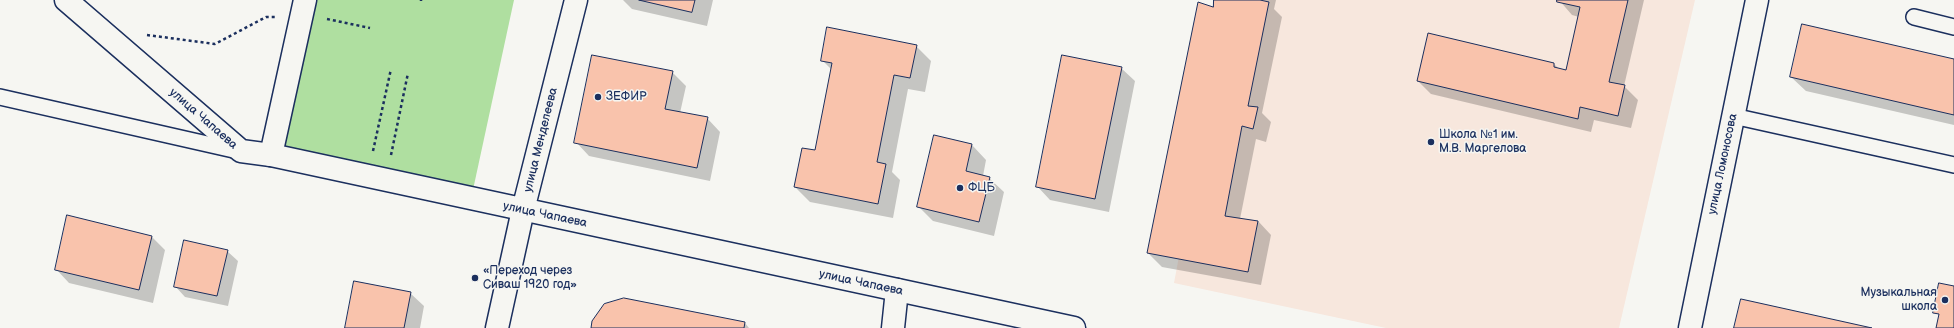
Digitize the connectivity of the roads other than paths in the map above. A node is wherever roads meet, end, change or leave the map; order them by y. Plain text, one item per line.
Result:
1 (66, 0) edge
2 (576, 0) edge
3 (1757, 0) edge
4 (304, 7) edge
5 (1914, 17) dead end
6 (1954, 27) edge
7 (0, 97) edge
8 (1733, 116) junction
9 (241, 151) junction
10 (272, 155) junction
11 (1954, 165) edge
12 (523, 210) junction
13 (897, 290) junction
14 (497, 328) edge
15 (893, 328) edge
16 (1074, 328) edge
17 (1690, 328) edge

1 - 9 main road, улица Чапаева
2 - 12 main road, улица Менделеева
3 - 8 main road, улица Ломоносова
4 - 10 main road
5 - 6 lane
7 - 9 lane
8 - 11 lane
8 - 17 main road, улица Ломоносова
9 - 10 main road, улица Чапаева
10 - 12 main road, улица Чапаева
12 - 13 main road, улица Чапаева
12 - 14 main road, улица Менделеева
13 - 15 main road
13 - 16 main road, улица Чапаева

